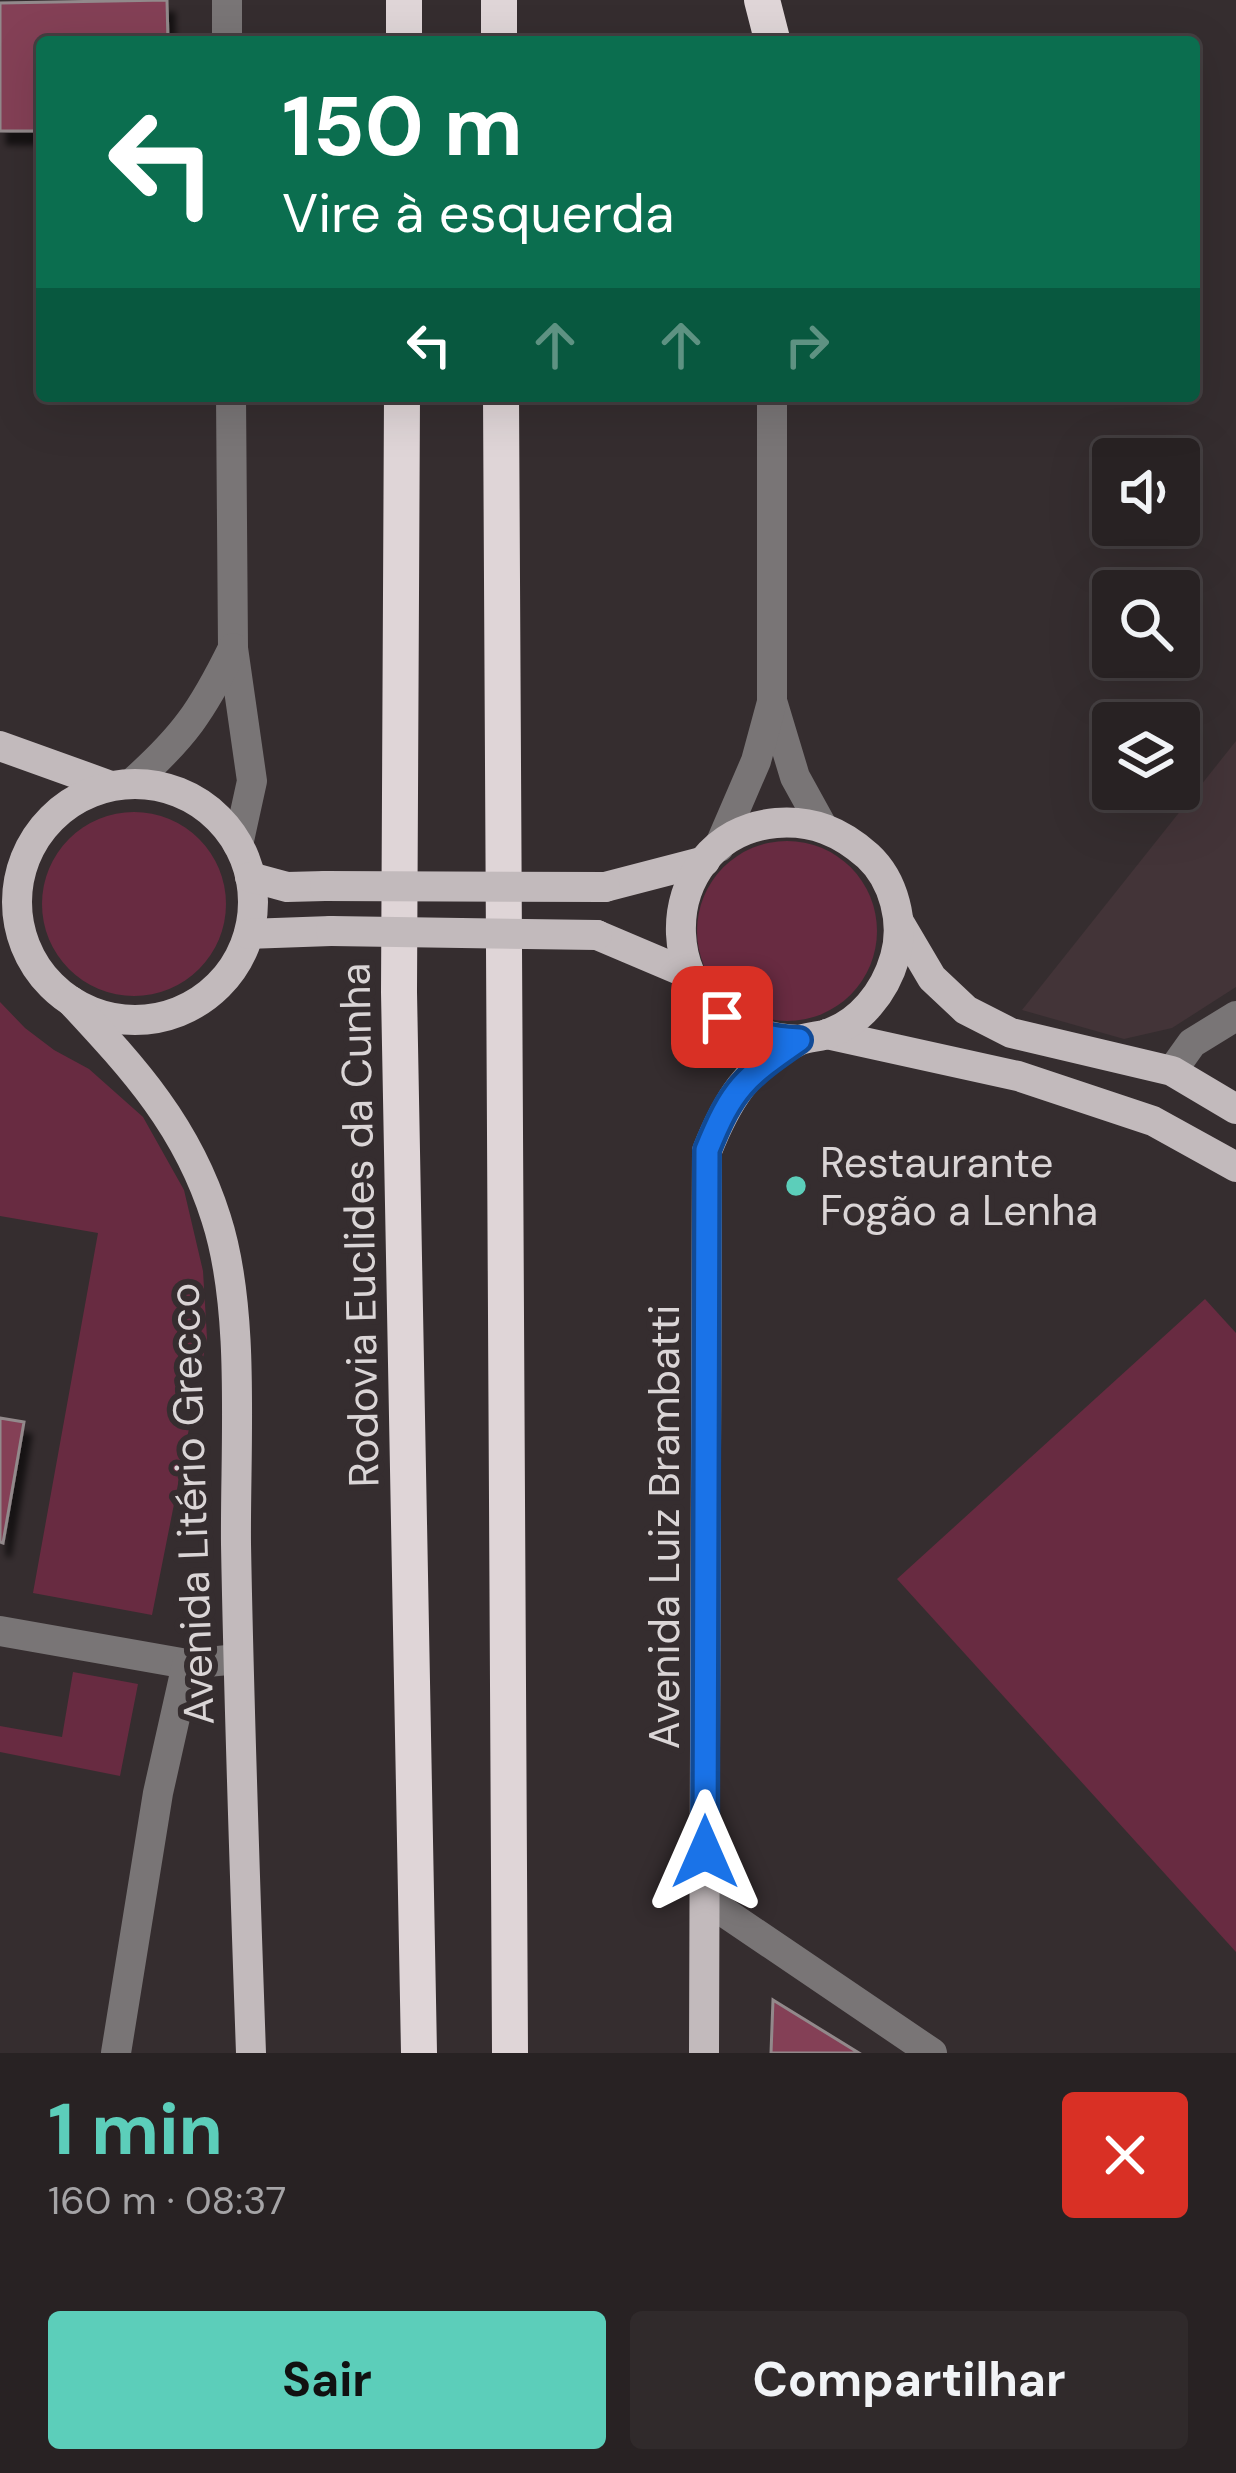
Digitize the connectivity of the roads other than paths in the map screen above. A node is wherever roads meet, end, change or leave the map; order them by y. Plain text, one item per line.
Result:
1 (227, 0) edge
2 (404, 0) edge
3 (499, 0) edge
4 (762, 0) edge
5 (771, 0) edge
6 (227, 36) edge
7 (404, 36) edge
8 (499, 36) edge
9 (771, 36) edge
10 (772, 36) edge
11 (231, 402) edge
12 (402, 402) edge
13 (501, 402) edge
14 (772, 402) edge
15 (233, 648) junction
16 (772, 702) junction
17 (0, 746) edge
18 (121, 785) junction
19 (822, 826) junction
20 (238, 844) junction
21 (712, 854) junction
22 (0, 874) edge
23 (250, 877) junction
24 (899, 922) junction
25 (19, 927) junction
26 (249, 934) junction
27 (689, 974) junction
28 (71, 1001) junction
29 (1236, 1016) edge
30 (813, 1037) junction
31 (1172, 1071) junction
32 (1236, 1109) edge
33 (1153, 1120) junction
34 (1236, 1167) edge
35 (0, 1631) edge
36 (238, 1659) junction
37 (188, 1664) junction
38 (705, 1899) junction
39 (116, 2053) edge
40 (250, 2053) edge
41 (419, 2053) edge
42 (511, 2053) edge
43 (704, 2053) edge
44 (932, 2053) edge

1 - 6 street
2 - 7 highway
3 - 8 highway
4 - 9 highway
5 - 10 street
11 - 15 street
12 - 41 highway, Rodovia Euclides da Cunha
13 - 42 highway
14 - 16 street
15 - 18 street
15 - 20 street
16 - 19 street
16 - 21 street
17 - 18 main road
18 - 20 main road
18 - 25 main road
19 - 21 main road
19 - 24 main road
20 - 23 main road
21 - 23 main road, bridge
21 - 27 main road
22 - 25 main road
23 - 26 main road
24 - 30 main road
24 - 31 main road
25 - 28 main road
26 - 27 main road, bridge
26 - 28 main road
27 - 30 main road
28 - 36 main road, Avenida Litério Grecco
29 - 31 street
30 - 33 main road
30 - 38 main road, Avenida Luiz Brambatti
31 - 32 main road
31 - 33 main road
33 - 34 main road
35 - 37 street
36 - 37 street
36 - 40 main road, Avenida Litério Grecco
37 - 39 street
38 - 43 main road, Avenida Luiz Brambatti
38 - 44 street

